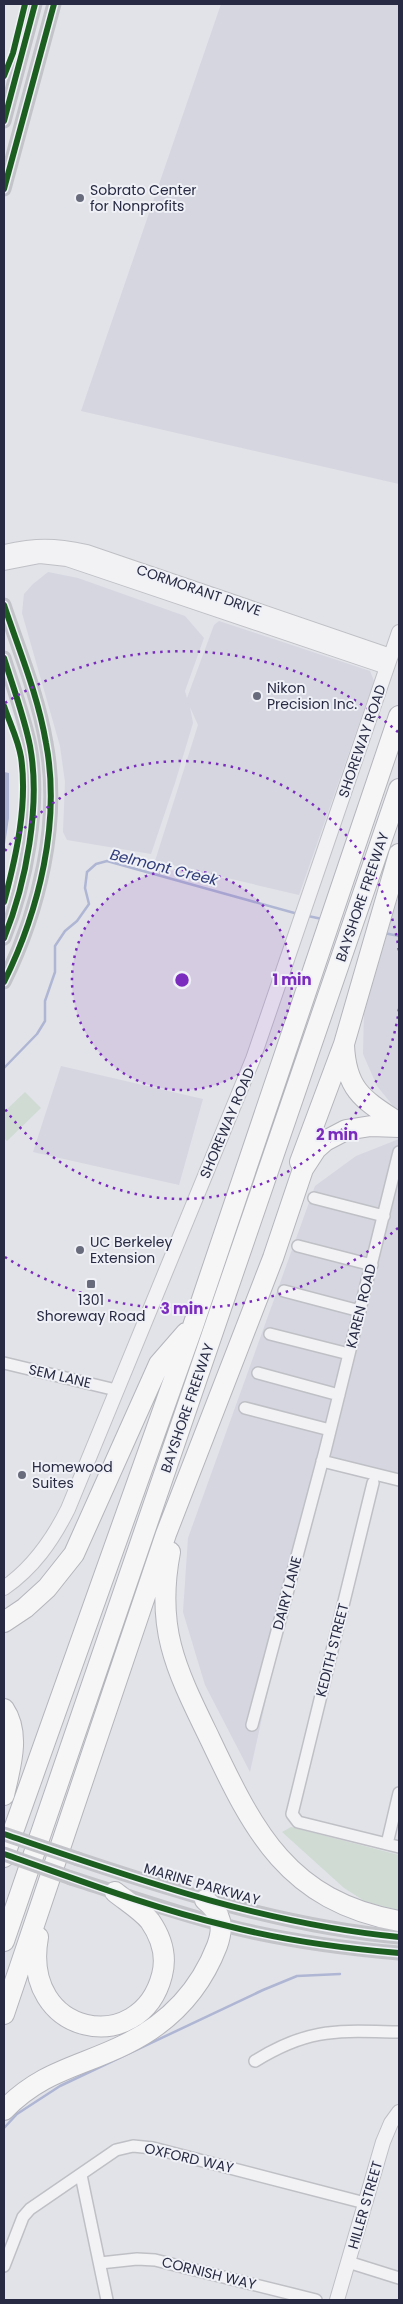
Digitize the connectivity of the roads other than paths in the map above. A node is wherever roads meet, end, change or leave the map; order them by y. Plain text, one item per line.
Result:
1 (35, 4) edge
2 (54, 4) edge
3 (4, 121) edge
4 (4, 188) edge
5 (4, 552) edge
6 (4, 563) edge
7 (4, 605) edge
8 (399, 632) edge
9 (4, 658) edge
10 (389, 662) junction
11 (399, 716) edge
12 (399, 789) edge
13 (399, 854) edge
14 (4, 938) edge
15 (4, 982) edge
16 (344, 1044) junction
17 (399, 1125) edge
18 (399, 1152) edge
19 (314, 1198) dead end
20 (384, 1216) junction
21 (298, 1246) dead end
22 (273, 1258) junction
23 (372, 1265) junction
24 (284, 1291) dead end
25 (360, 1311) junction
26 (193, 1326) junction
27 (270, 1334) dead end
28 (349, 1354) junction
29 (4, 1363) edge
30 (258, 1373) dead end
31 (116, 1390) junction
32 (339, 1395) junction
33 (245, 1408) dead end
34 (330, 1430) junction
35 (322, 1461) junction
36 (399, 1480) edge
37 (373, 1483) dead end
38 (180, 1500) junction
39 (4, 1588) edge
40 (4, 1622) edge
41 (4, 1709) edge
42 (252, 1725) dead end
43 (399, 1793) edge
44 (4, 1795) edge
45 (4, 1834) edge
46 (387, 1844) junction
47 (399, 1847) edge
48 (4, 1856) edge
49 (115, 1892) junction
50 (45, 1896) junction
51 (205, 1900) junction
52 (399, 1921) edge
53 (222, 1925) junction
54 (399, 1937) edge
55 (4, 1941) edge
56 (399, 1952) edge
57 (4, 2014) edge
58 (399, 2032) edge
59 (255, 2061) dead end
60 (4, 2110) edge
61 (399, 2112) edge
62 (81, 2175) junction
63 (365, 2203) junction
64 (348, 2262) junction
65 (100, 2263) junction
66 (4, 2266) edge
67 (399, 2278) edge
68 (107, 2300) edge
69 (316, 2300) edge
70 (337, 2300) edge

1 - 3 main road
2 - 4 main road
5 - 10 street, CORMORANT DRIVE
6 - 10 street, CORMORANT DRIVE
7 - 15 main road
8 - 10 street, SHOREWAY ROAD
9 - 14 main road
10 - 31 street, SHOREWAY ROAD
11 - 26 highway, BAYSHORE FREEWAY
12 - 55 highway, BAYSHORE FREEWAY
13 - 16 highway
16 - 17 highway
16 - 22 highway
17 - 22 highway
18 - 20 street, KAREN ROAD
19 - 20 street
20 - 23 street, KAREN ROAD
21 - 23 street
22 - 38 highway
23 - 25 street, KAREN ROAD
24 - 25 street
25 - 28 street, KAREN ROAD
26 - 40 highway
26 - 48 highway, BAYSHORE FREEWAY
27 - 28 street
28 - 32 street, KAREN ROAD
29 - 31 street, SEM LANE
30 - 32 street
31 - 39 street, SHOREWAY ROAD
32 - 34 street, KAREN ROAD
33 - 34 street
34 - 35 street, KAREN ROAD
35 - 36 street
35 - 42 street, DAIRY LANE
37 - 46 street, KEDITH STREET
38 - 50 highway
38 - 52 highway
41 - 44 highway
43 - 46 street
45 - 51 main road, MARINE PARKWAY, bridge
46 - 47 street
48 - 49 main road, bridge
49 - 50 highway
49 - 53 main road
50 - 57 highway
51 - 53 highway
51 - 54 main road, MARINE PARKWAY
53 - 56 main road
53 - 60 highway
58 - 59 street
61 - 63 street, HILLER STREET
62 - 63 street, OXFORD WAY
62 - 65 street
62 - 66 street, OXFORD WAY
63 - 64 street, HILLER STREET
64 - 67 street
64 - 70 street, HILLER STREET
65 - 68 street
65 - 69 street, CORNISH WAY

